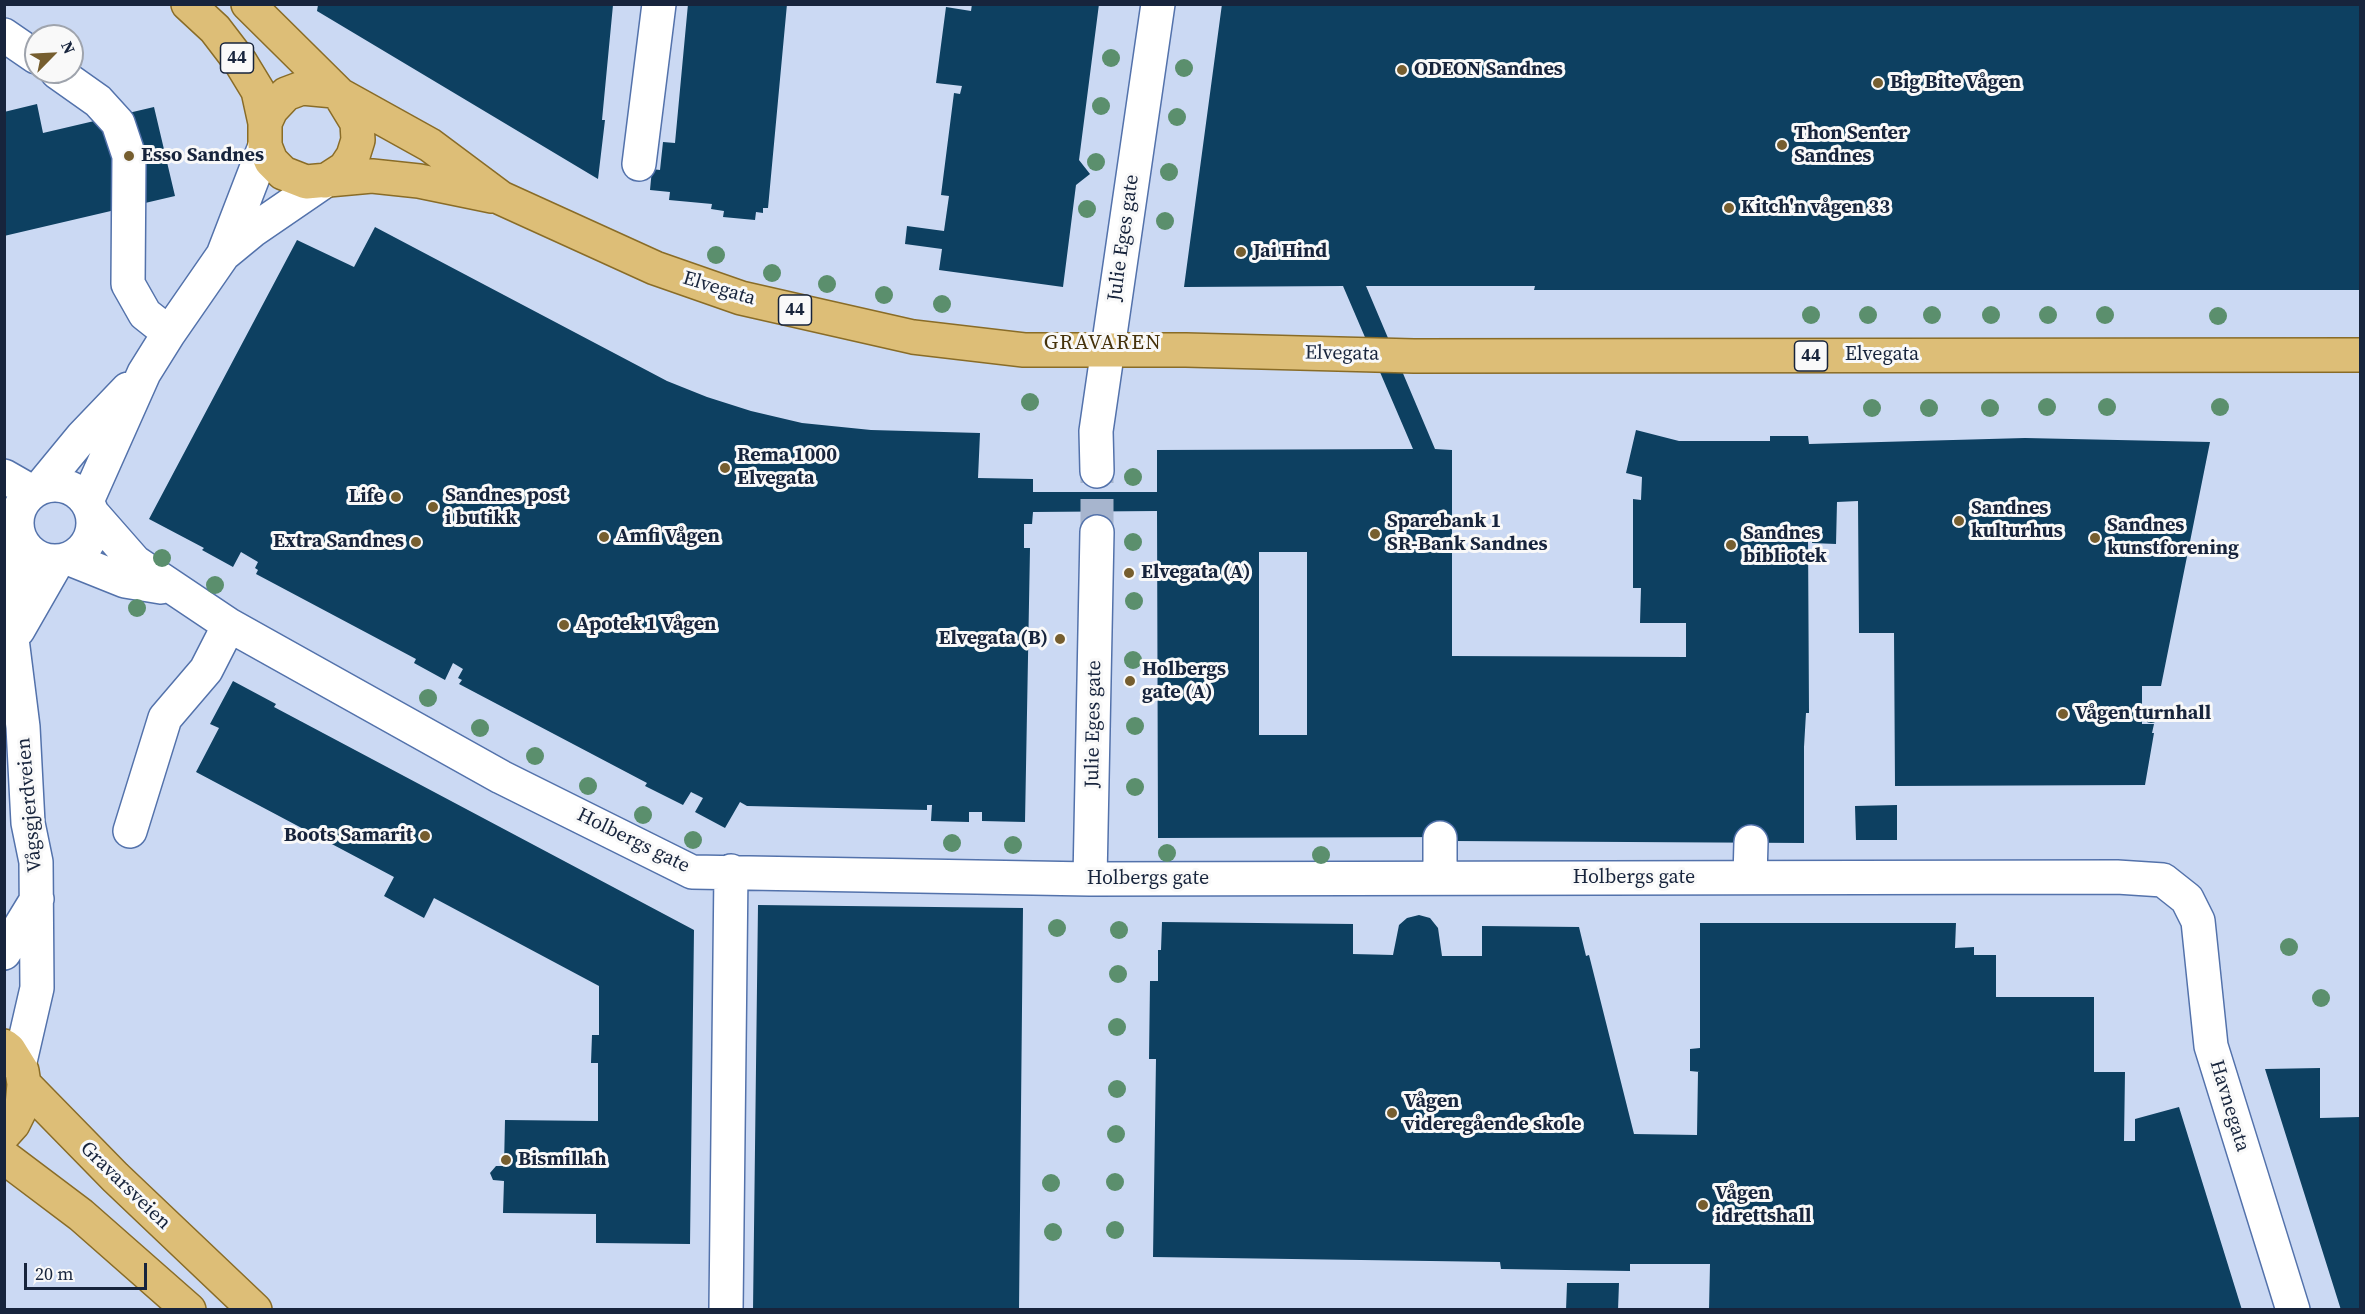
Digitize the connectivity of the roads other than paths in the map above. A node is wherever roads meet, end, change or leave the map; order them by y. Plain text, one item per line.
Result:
1 (188, 4) edge
2 (248, 4) edge
3 (659, 4) edge
4 (1158, 4) edge
5 (4, 35) edge
6 (24, 49) edge
7 (74, 84) edge
8 (337, 93) junction
9 (265, 134) junction
10 (639, 164) dead end
11 (325, 181) junction
12 (501, 198) junction
13 (223, 255) junction
14 (169, 333) junction
15 (1107, 349) junction
16 (2361, 355) edge
17 (144, 373) junction
18 (1097, 471) tunnel mouth
19 (4, 476) edge
20 (36, 490) junction
21 (89, 507) junction
22 (14, 529) edge
23 (1097, 532) tunnel mouth
24 (64, 560) junction
25 (174, 590) junction
26 (229, 625) junction
27 (12, 639) junction
28 (130, 831) dead end
29 (1440, 838) dead end
30 (1751, 842) dead end
31 (731, 871) junction
32 (1440, 878) junction
33 (1750, 878) junction
34 (1090, 879) junction
35 (37, 899) junction
36 (2187, 899) joint
37 (4, 953) edge
38 (16, 1065) edge
39 (4, 1134) edge
40 (4, 1156) edge
41 (726, 1309) edge
42 (189, 1310) edge
43 (255, 1310) edge
44 (2293, 1310) edge

1 - 9 main road, 44
2 - 8 main road, Elvegata / 44
3 - 10 street
4 - 15 street, Julie Eges gate
5 - 6 street
7 - 14 street
8 - 9 main road, 44
8 - 11 main road, 44
8 - 12 main road, Elvegata / 44
9 - 11 main road, 44
9 - 13 street
11 - 12 main road, Elvegata / 44
11 - 13 street
12 - 15 main road, Elvegata / 44
13 - 14 street
14 - 17 street
15 - 16 main road, Elvegata / 44
15 - 18 street, Julie Eges gate
17 - 20 street
17 - 21 street
19 - 20 street
20 - 21 street
20 - 22 street
21 - 24 street
21 - 25 street, Holbergs gate
22 - 24 street
22 - 27 street, Vågsgjerdveien
23 - 34 street, Julie Eges gate
24 - 25 street
24 - 27 street
25 - 26 street, Holbergs gate
26 - 28 street
26 - 31 street, Holbergs gate
27 - 35 street, Vågsgjerdveien
29 - 32 street
30 - 33 street
31 - 34 street, Holbergs gate
31 - 41 street
32 - 33 street, Holbergs gate
32 - 34 street, Holbergs gate
33 - 36 street, Holbergs gate
35 - 37 street, Vågsgjerdveien
35 - 38 street, Vågsgjerdveien
36 - 44 street, Havnegata
38 - 39 main road
38 - 43 main road, Gravarsveien
40 - 42 main road

